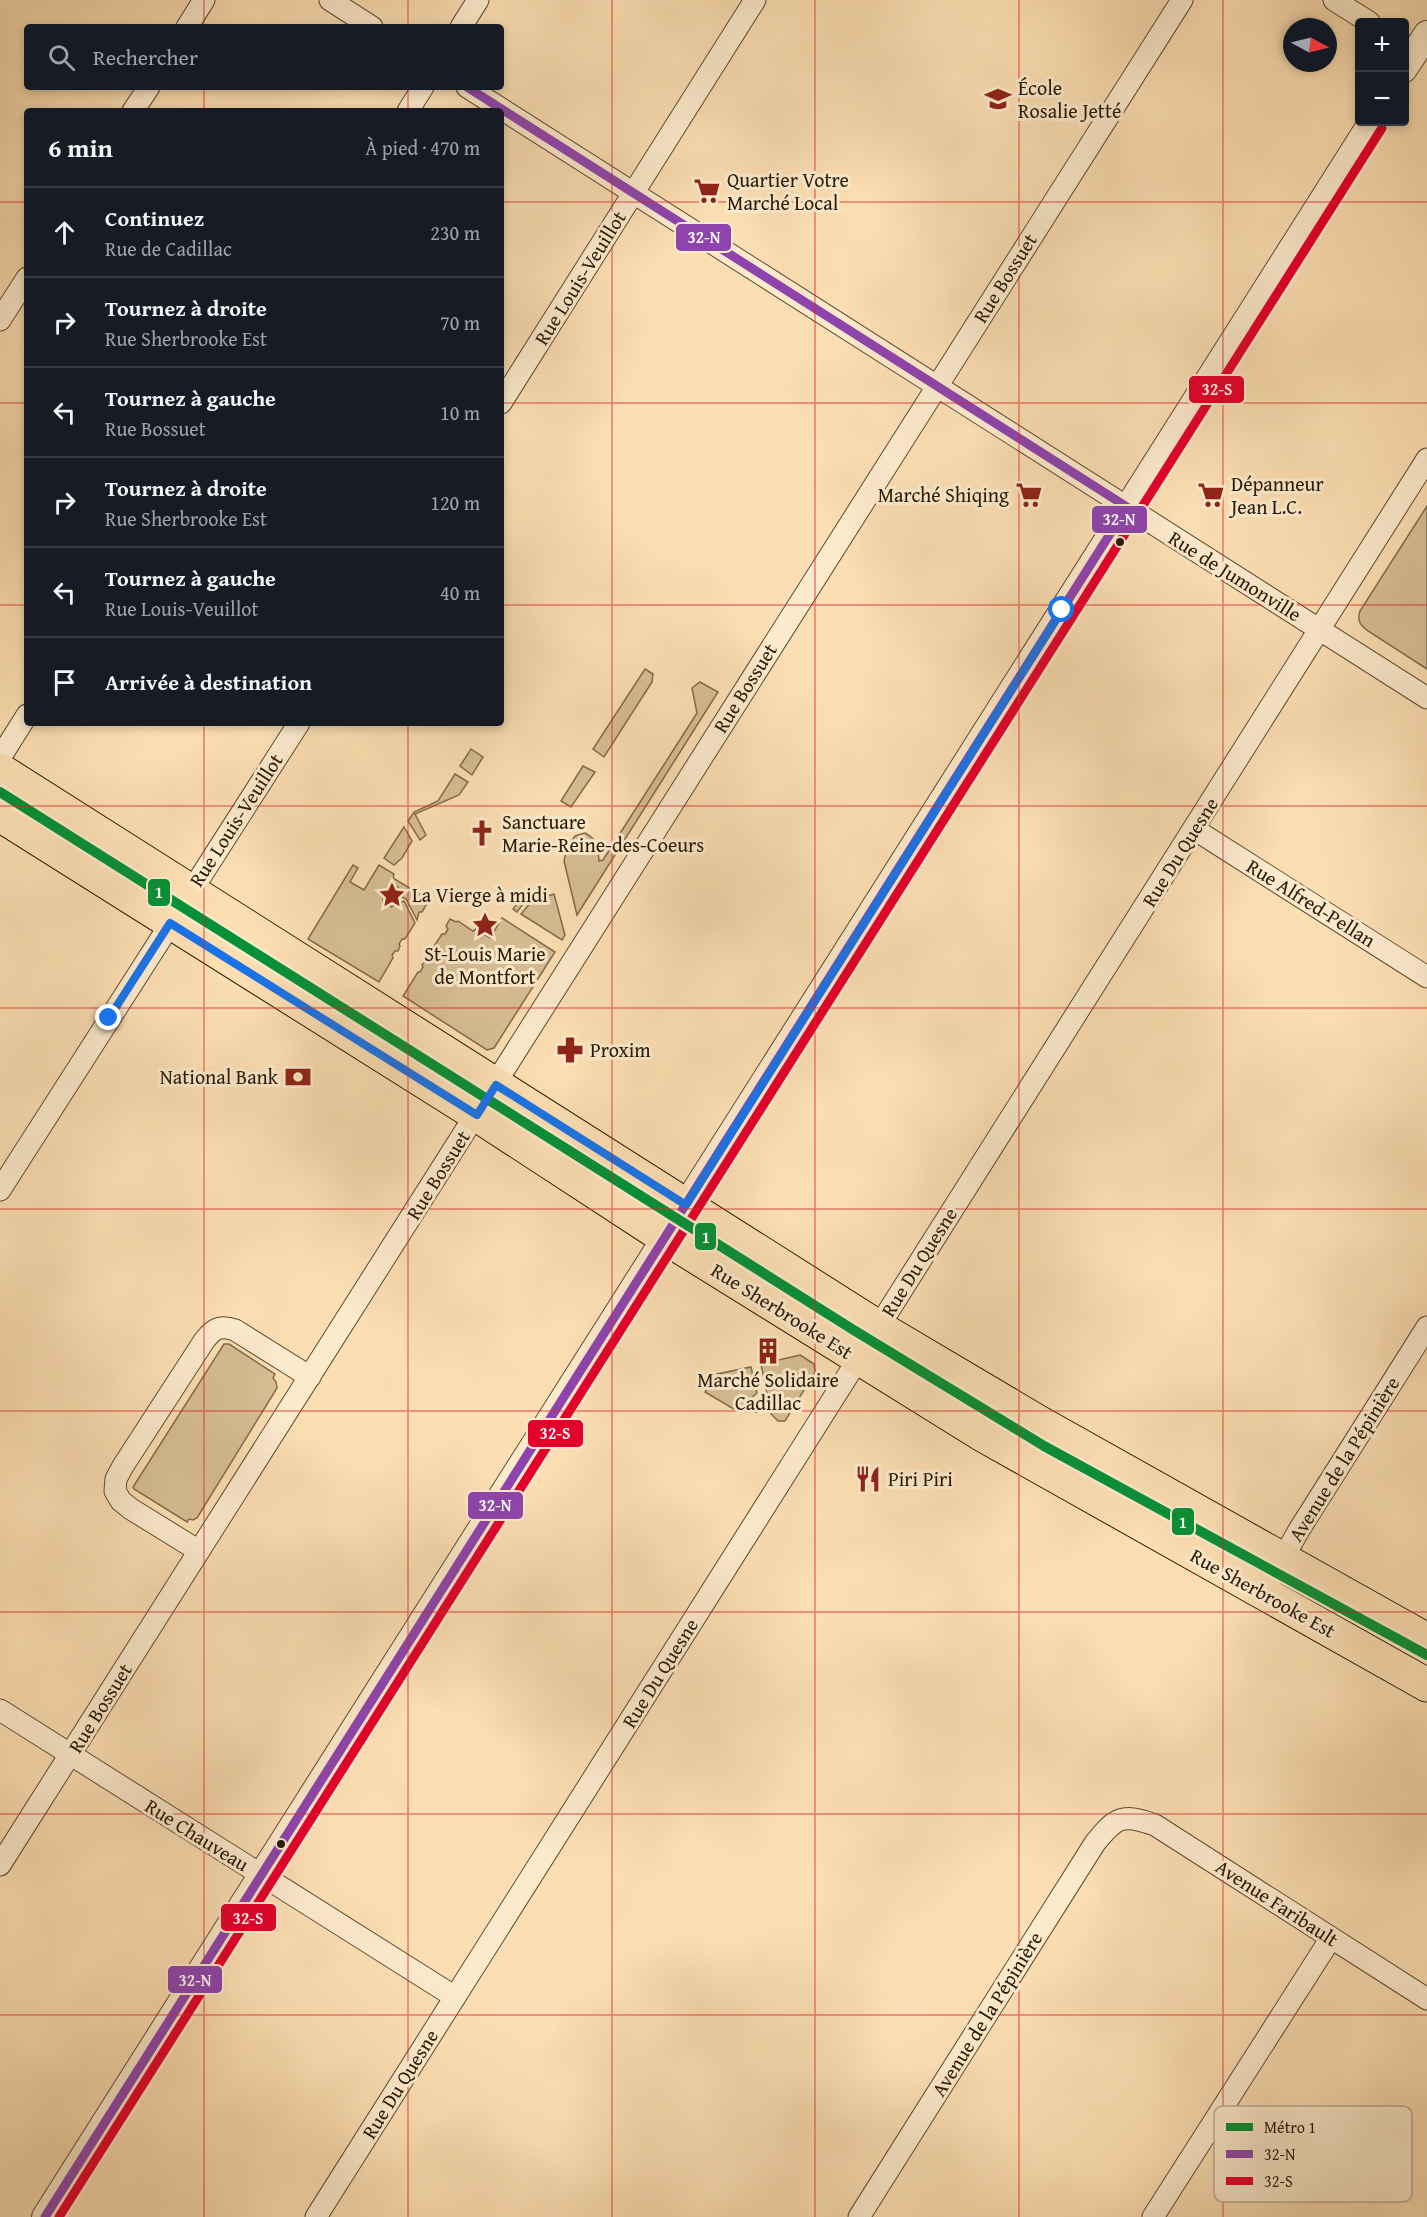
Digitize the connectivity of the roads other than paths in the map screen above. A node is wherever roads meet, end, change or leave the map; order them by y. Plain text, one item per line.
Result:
1 (204, 0) edge
2 (330, 0) edge
3 (478, 0) edge
4 (755, 0) edge
5 (1182, 0) edge
6 (1334, 0) edge
7 (1363, 18) edge
8 (189, 24) edge
9 (367, 24) edge
10 (463, 24) edge
11 (147, 90) edge
12 (421, 90) edge
13 (472, 90) edge
14 (135, 108) edge
15 (410, 108) edge
16 (500, 108) edge
17 (504, 111) edge
18 (1369, 126) edge
19 (633, 193) junction
20 (24, 283) edge
21 (0, 320) edge
22 (937, 386) junction
23 (504, 398) edge
24 (1427, 459) edge
25 (1127, 507) junction
26 (1319, 629) junction
27 (1427, 698) edge
28 (24, 720) edge
29 (297, 726) edge
30 (0, 758) edge
31 (0, 770) edge
32 (0, 815) edge
33 (1194, 829) junction
34 (191, 890) junction
35 (170, 923) junction
36 (1427, 977) edge
37 (496, 1085) junction
38 (477, 1115) junction
39 (0, 1191) edge
40 (686, 1205) junction
41 (664, 1237) junction
42 (878, 1327) junction
43 (1427, 1327) edge
44 (858, 1359) junction
45 (310, 1377) junction
46 (199, 1551) junction
47 (1282, 1559) junction
48 (1263, 1593) junction
49 (1427, 1641) edge
50 (1427, 1685) edge
51 (0, 1710) edge
52 (71, 1755) junction
53 (1123, 1818) joint
54 (0, 1865) edge
55 (262, 1876) junction
56 (1331, 1938) junction
57 (455, 1997) junction
58 (1427, 1999) edge
59 (1224, 2106) edge
60 (1214, 2121) edge
61 (45, 2217) edge
62 (315, 2217) edge
63 (859, 2217) edge
64 (1153, 2217) edge

1 - 8 street
2 - 9 street
3 - 10 street
4 - 19 street, Rue Louis-Veuillot
5 - 22 street, Rue Bossuet
6 - 7 street
11 - 14 street
12 - 15 street
13 - 16 street, Rue de Jumonville
17 - 19 street, Rue de Jumonville
18 - 25 street
19 - 22 street, Rue de Jumonville
19 - 23 street, Rue Louis-Veuillot
20 - 21 street
22 - 25 street, Rue de Jumonville
22 - 37 street, Rue Bossuet
24 - 26 street, Rue Du Quesne
25 - 26 street, Rue de Jumonville
25 - 40 street
26 - 27 street, Rue de Jumonville
26 - 33 street, Rue Du Quesne
28 - 30 street
29 - 34 street, Rue Louis-Veuillot
31 - 34 main road, Rue Sherbrooke Est
32 - 35 main road, Rue Sherbrooke Est
33 - 36 street, Rue Alfred-Pellan
33 - 42 street, Rue Du Quesne
34 - 35 street, Rue Louis-Veuillot
34 - 37 main road, Rue Sherbrooke Est
35 - 38 main road, Rue Sherbrooke Est
35 - 39 street, Rue Louis-Veuillot
37 - 38 street, Rue Bossuet
37 - 40 main road, Rue Sherbrooke Est
38 - 41 main road, Rue Sherbrooke Est
38 - 45 street, Rue Bossuet
40 - 41 street
40 - 42 main road, Rue Sherbrooke Est
41 - 44 main road, Rue Sherbrooke Est
41 - 55 street
42 - 44 street, Rue Du Quesne
42 - 47 main road, Rue Sherbrooke Est
43 - 47 street, Avenue de la Pépinière
44 - 48 main road, Rue Sherbrooke Est
44 - 57 street, Rue Du Quesne
45 - 46 street, Rue Bossuet
45 - 46 street
46 - 52 street, Rue Bossuet
47 - 48 street, Avenue de la Pépinière
47 - 49 main road, Rue Sherbrooke Est
48 - 50 main road, Rue Sherbrooke Est
51 - 52 street, Rue Chauveau
52 - 54 street, Rue Bossuet
52 - 55 street, Rue Chauveau
53 - 56 street, Avenue Faribault
53 - 63 street, Avenue de la Pépinière
55 - 57 street, Rue Chauveau
55 - 61 street
56 - 58 street, Avenue Faribault
56 - 59 street
57 - 62 street, Rue Du Quesne
60 - 64 street

